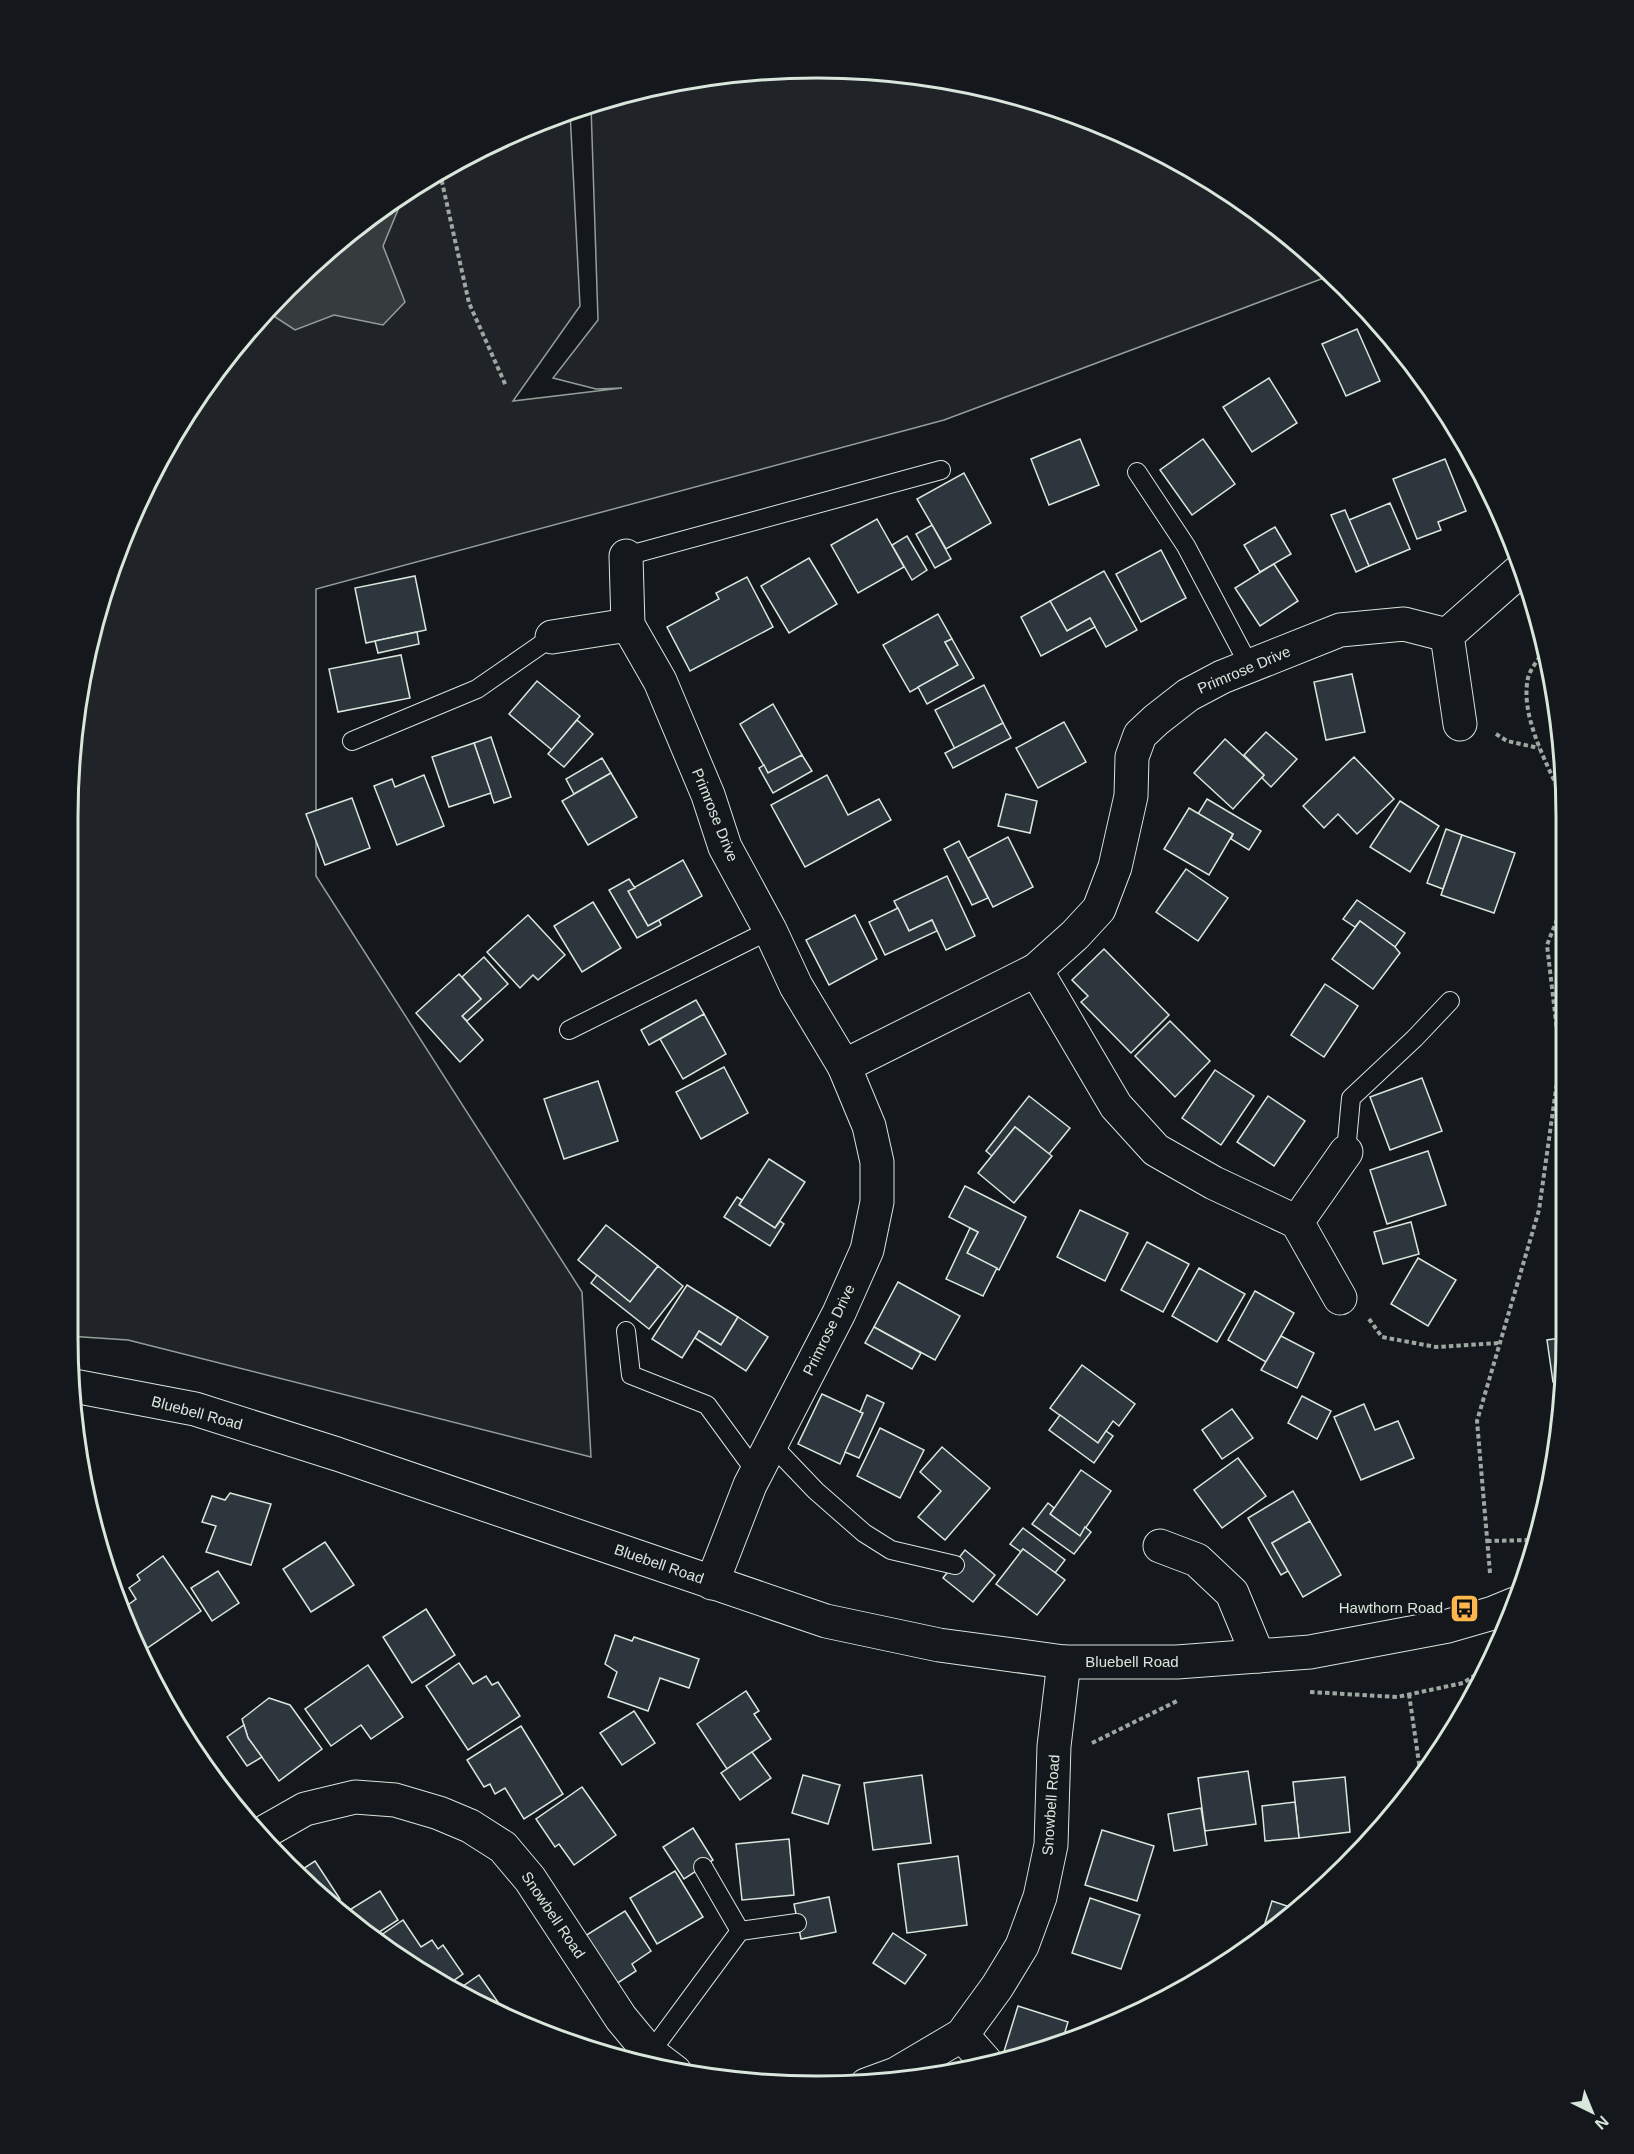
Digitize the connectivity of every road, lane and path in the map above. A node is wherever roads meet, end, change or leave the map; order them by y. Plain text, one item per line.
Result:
1 (442, 181) edge
2 (506, 386) dead end
3 (942, 470) dead end
4 (1137, 472) dead end
5 (626, 556) joint
6 (1515, 574) edge
7 (628, 625) junction
8 (1447, 634) junction
9 (552, 637) joint
10 (1539, 659) edge
11 (1250, 667) junction
12 (1460, 724) joint
13 (352, 741) dead end
14 (1540, 748) junction
15 (1554, 781) edge
16 (1556, 922) edge
17 (770, 930) junction
18 (1036, 970) junction
19 (1450, 1001) dead end
20 (1556, 1022) edge
21 (569, 1030) dead end
22 (843, 1066) junction
23 (1556, 1089) edge
24 (1346, 1152) joint
25 (1297, 1222) junction
26 (1340, 1298) joint
27 (626, 1331) dead end
28 (1500, 1343) junction
29 (80, 1387) edge
30 (771, 1444) junction
31 (756, 1472) junction
32 (1527, 1540) edge
33 (1487, 1541) junction
34 (1160, 1546) dead end
35 (955, 1565) dead end
36 (712, 1583) junction
37 (1504, 1608) edge
38 (1258, 1656) junction
39 (1064, 1662) junction
40 (1473, 1677) edge
41 (1306, 1692) dead end
42 (1409, 1694) junction
43 (1178, 1701) dead end
44 (1054, 1746) junction
45 (1419, 1764) edge
46 (267, 1831) edge
47 (703, 1867) dead end
48 (798, 1923) dead end
49 (740, 1931) junction
50 (962, 2035) junction
51 (982, 2057) edge
52 (659, 2059) edge
53 (665, 2060) edge
54 (901, 2071) edge

1 - 2 path
3 - 5 lane
4 - 11 lane
5 - 7 street, Primrose Drive
6 - 8 street
7 - 9 street
7 - 17 street, Primrose Drive
8 - 11 street, Primrose Drive
8 - 12 street
9 - 13 lane
10 - 14 path
11 - 18 street, Primrose Drive
12 - 14 path
14 - 15 path
16 - 20 path
17 - 21 lane
17 - 22 street, Primrose Drive
18 - 22 street, Primrose Drive
18 - 25 street
19 - 24 lane
22 - 30 street, Primrose Drive
23 - 28 path
24 - 25 street
25 - 26 street
26 - 28 path
27 - 31 lane
28 - 33 path
29 - 36 street, Bluebell Road
30 - 31 street, Primrose Drive
30 - 35 lane
31 - 36 street, Primrose Drive
32 - 33 path
33 - 37 path
34 - 38 street
36 - 39 street, Bluebell Road
37 - 38 street, Bluebell Road
38 - 39 street, Bluebell Road
39 - 44 street, Snowbell Road
40 - 42 path
41 - 42 path
42 - 45 path
43 - 44 path
44 - 50 street, Snowbell Road
46 - 52 street, Snowbell Road
47 - 49 lane
48 - 49 lane
49 - 53 lane
50 - 51 street
50 - 54 street, Snowbell Road

